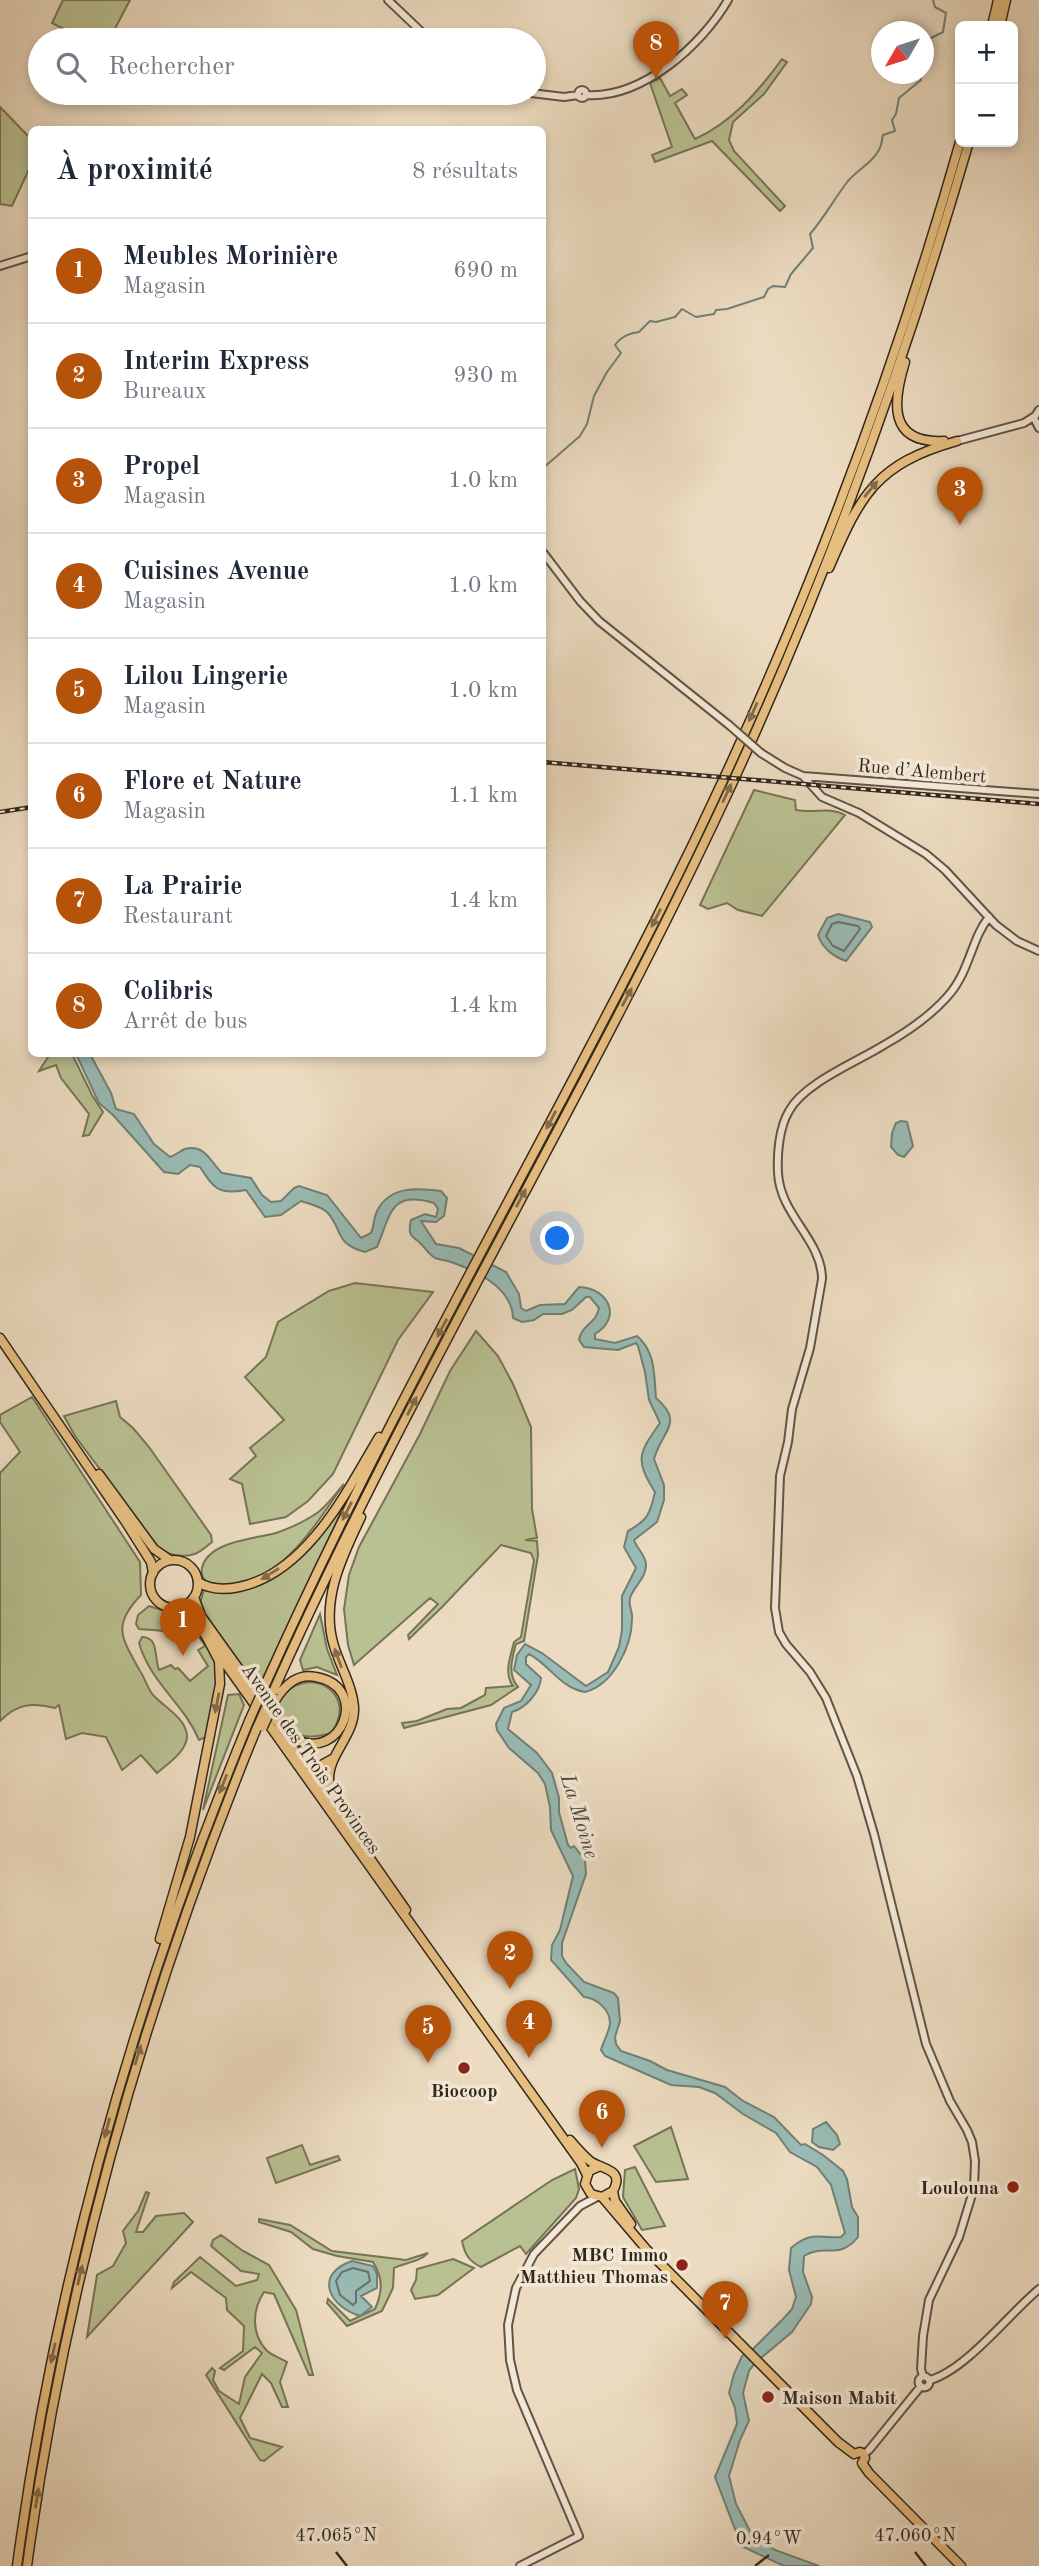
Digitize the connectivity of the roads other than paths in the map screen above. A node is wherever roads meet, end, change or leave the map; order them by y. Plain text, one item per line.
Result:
1 (388, 0) edge
2 (727, 0) edge
3 (998, 0) edge
4 (1006, 0) edge
5 (993, 21) edge
6 (1001, 21) edge
7 (417, 28) edge
8 (546, 95) edge
9 (958, 147) edge
10 (967, 147) edge
11 (28, 257) edge
12 (0, 266) edge
13 (911, 330) junction
14 (1037, 413) edge
15 (1024, 423) junction
16 (1038, 426) edge
17 (957, 441) junction
18 (546, 556) edge
19 (815, 591) junction
20 (803, 776) junction
21 (1039, 794) edge
22 (989, 917) junction
23 (1039, 950) edge
24 (475, 1276) junction
25 (0, 1338) edge
26 (61, 1425) junction
27 (389, 1429) junction
28 (381, 1466) junction
29 (170, 1560) junction
30 (153, 1573) junction
31 (198, 1582) junction
32 (194, 1597) junction
33 (177, 1608) junction
34 (207, 1638) junction
35 (274, 1695) junction
36 (272, 1716) junction
37 (281, 1741) junction
38 (334, 1757) junction
39 (306, 1767) junction
40 (340, 1814) junction
41 (356, 1848) junction
42 (395, 1893) junction
43 (418, 1931) junction
44 (155, 1969) junction
45 (549, 2117) junction
46 (600, 2166) junction
47 (587, 2175) junction
48 (587, 2189) junction
49 (613, 2192) junction
50 (599, 2197) junction
51 (580, 2206) junction
52 (658, 2260) junction
53 (1039, 2289) edge
54 (923, 2376) junction
55 (930, 2380) junction
56 (921, 2386) junction
57 (860, 2457) junction
58 (17, 2566) edge
59 (27, 2566) edge
60 (520, 2566) edge
61 (961, 2566) edge

1 - 7 street
2 - 8 street
3 - 5 main road
4 - 6 main road
9 -> 24 main road
10 - 13 main road
11 - 12 street
13 - 17 main road
13 - 19 main road
14 - 15 street
14 - 16 street
15 - 16 street
15 - 17 street
19 -> 17 main road
18 - 20 street, bridge
24 -> 19 main road
20 - 21 street, Rue d’Alembert
20 - 22 street
22 - 23 street
22 - 54 street
24 -> 27 main road
28 -> 24 main road
25 - 26 main road
26 - 29 main road
26 - 30 main road
27 -> 31 main road
27 -> 44 main road, bridge
28 - 35 main road
38 -> 28 main road
29 - 30 main road
29 - 31 main road
30 - 33 main road
31 - 32 main road
32 - 33 main road
32 - 36 main road, Avenue des Trois Provinces
33 - 34 main road, Avenue des Trois Provinces
34 - 37 main road, Avenue des Trois Provinces
34 -> 44 main road
35 - 36 main road
59 -> 35 main road, bridge
36 - 39 main road, Avenue des Trois Provinces
37 - 39 main road
37 - 41 main road, Avenue des Trois Provinces
38 - 39 main road
38 - 40 main road
39 - 40 main road, Avenue des Trois Provinces
40 - 42 main road, Avenue des Trois Provinces
41 - 42 main road
41 - 43 main road, Avenue des Trois Provinces
42 - 43 main road, Avenue des Trois Provinces
43 - 45 main road, Avenue des Trois Provinces
44 -> 58 main road
45 - 46 main road, Avenue des Trois Provinces
45 - 47 main road, Avenue des Trois Provinces
46 - 47 main road
46 - 49 main road
47 - 48 main road
48 - 50 main road
48 - 51 street
49 - 50 main road
49 - 52 main road
50 - 51 street
50 - 52 main road
51 - 60 street
52 - 57 main road
53 - 55 street
54 - 55 street
54 - 56 street
55 - 56 street
56 - 57 street
57 - 61 main road

